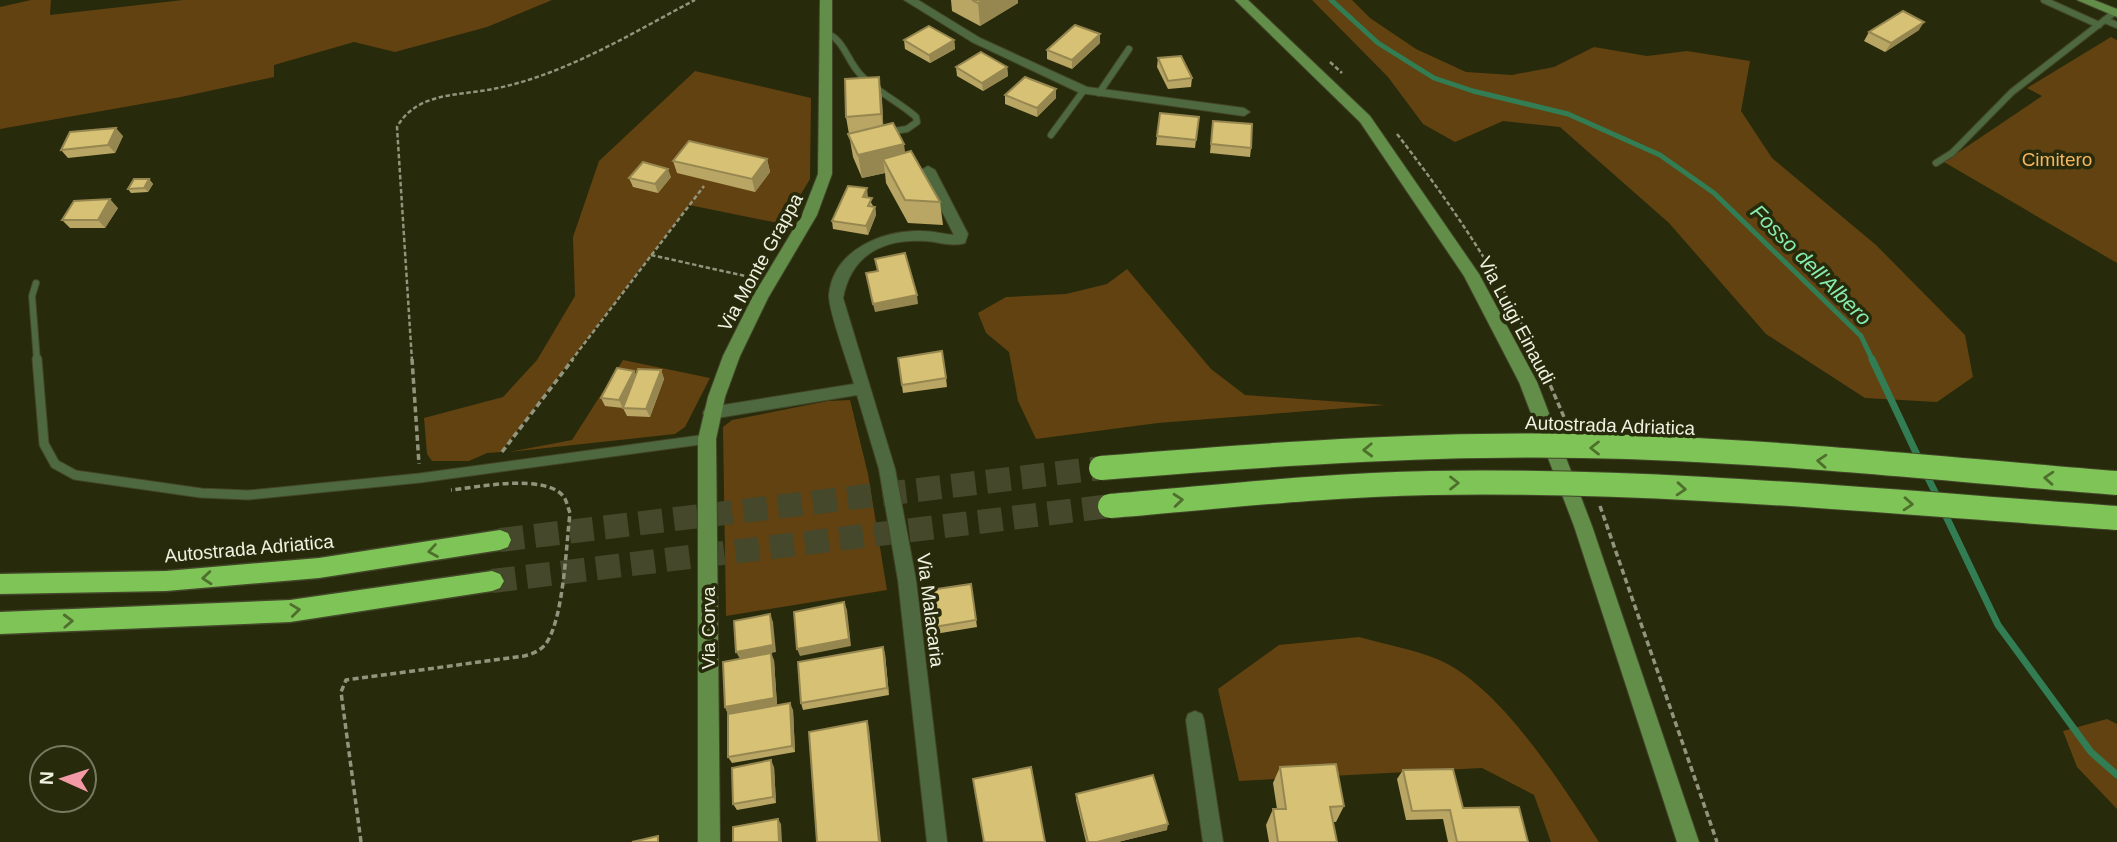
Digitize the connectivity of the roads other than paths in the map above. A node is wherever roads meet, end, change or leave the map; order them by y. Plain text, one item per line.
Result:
1 (825, 0) edge
2 (910, 0) edge
3 (1241, 0) edge
4 (2044, 0) edge
5 (2082, 0) edge
6 (2111, 19) edge
7 (824, 32) junction
8 (1129, 49) dead end
9 (1084, 90) junction
10 (1099, 93) junction
11 (1244, 112) dead end
12 (894, 131) edge
13 (1051, 135) dead end
14 (1936, 163) dead end
15 (928, 170) dead end
16 (36, 283) dead end
17 (864, 388) junction
18 (711, 413) junction
19 (707, 439) junction
20 (1101, 468) tunnel mouth
21 (2117, 483) edge
22 (1110, 506) tunnel mouth
23 (2117, 518) edge
24 (500, 540) tunnel mouth
25 (492, 581) tunnel mouth
26 (0, 584) edge
27 (0, 622) edge
28 (1195, 720) dead end
29 (709, 842) edge
30 (937, 842) edge
31 (1213, 842) edge
32 (1688, 842) edge

1 - 7 street, Via Monte Grappa
2 - 9 street
3 - 32 street, Via Luigi Einaudi
4 - 6 lane
5 - 6 street
6 - 14 lane
7 - 12 lane
7 - 18 street, Via Monte Grappa
8 - 10 lane
9 - 10 street
9 - 13 lane
10 - 11 street
15 - 17 street, Via Malacaria
16 - 19 lane
17 - 18 street
17 - 30 street, Via Malacaria
18 - 19 street, Via Corva
19 - 29 street, Via Corva
21 -> 20 highway, Autostrada Adriatica, bridge
22 -> 23 highway, bridge
24 -> 26 highway, Autostrada Adriatica
27 -> 25 highway
28 - 31 street

